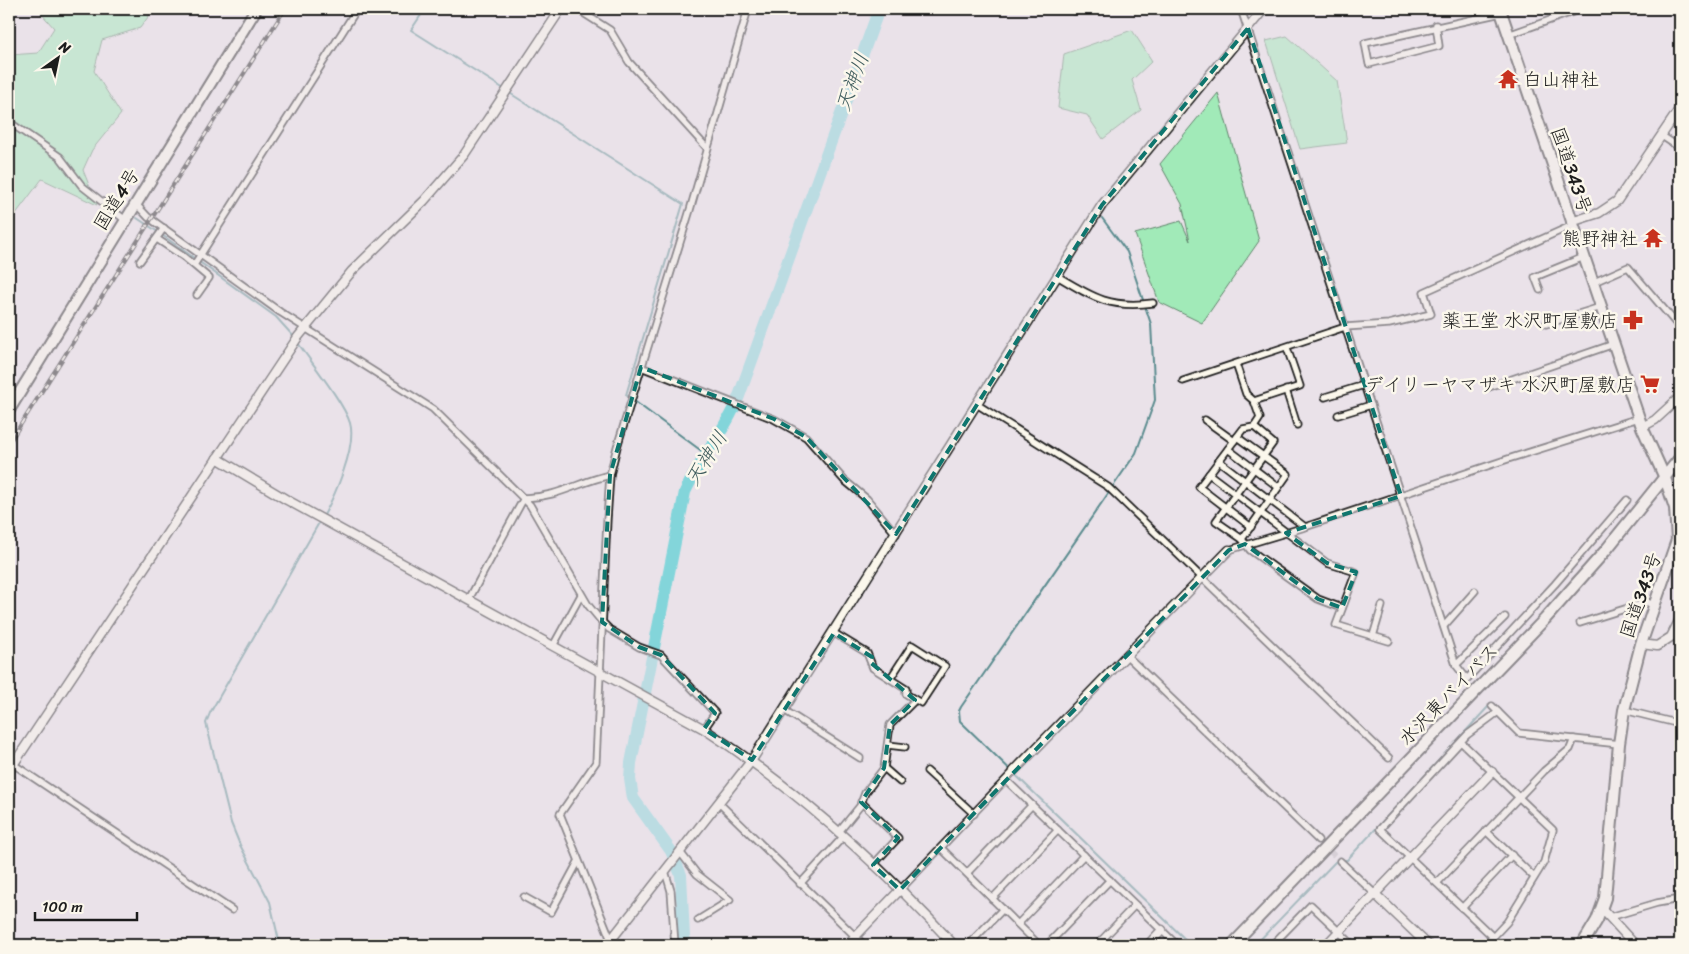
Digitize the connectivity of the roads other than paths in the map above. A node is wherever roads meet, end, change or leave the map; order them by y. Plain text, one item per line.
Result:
1 (256, 9) edge
2 (357, 9) edge
3 (561, 9) edge
4 (577, 9) edge
5 (748, 9) edge
6 (1241, 9) edge
7 (1264, 9) edge
8 (1581, 9) edge
9 (1500, 11) edge
10 (1436, 25) junction
11 (1248, 28) junction
12 (1508, 35) junction
13 (1680, 108) edge
14 (9, 122) edge
15 (1662, 136) junction
16 (707, 148) junction
17 (1680, 148) edge
18 (135, 203) junction
19 (124, 219) junction
20 (1572, 223) junction
21 (160, 234) junction
22 (1584, 258) junction
23 (198, 259) junction
24 (140, 261) dead end
25 (1057, 276) junction
26 (1592, 283) junction
27 (1540, 290) dead end
28 (197, 295) dead end
29 (1153, 303) dead end
30 (1601, 306) junction
31 (1546, 324) dead end
32 (1345, 327) junction
33 (305, 328) junction
34 (1680, 328) edge
35 (1614, 344) junction
36 (1287, 348) junction
37 (1236, 364) junction
38 (641, 367) junction
39 (1182, 381) dead end
40 (1364, 385) junction
41 (1489, 387) dead end
42 (1286, 390) junction
43 (1325, 397) dead end
44 (1680, 397) edge
45 (1254, 401) junction
46 (978, 404) junction
47 (1371, 404) junction
48 (9, 410) edge
49 (1338, 415) dead end
50 (1205, 420) dead end
51 (1640, 422) junction
52 (1297, 425) dead end
53 (1254, 427) junction
54 (1236, 439) junction
55 (1228, 449) junction
56 (1263, 456) junction
57 (218, 458) junction
58 (1680, 458) edge
59 (1219, 461) junction
60 (1253, 468) junction
61 (1209, 474) junction
62 (610, 475) junction
63 (1665, 478) junction
64 (1244, 480) junction
65 (1278, 487) junction
66 (1235, 493) junction
67 (1401, 496) junction
68 (524, 498) junction
69 (1269, 500) junction
70 (1627, 500) dead end
71 (1225, 508) junction
72 (1260, 512) junction
73 (1251, 527) junction
74 (1305, 527) junction
75 (1286, 533) junction
76 (896, 534) junction
77 (1243, 542) junction
78 (1229, 550) joint
79 (1202, 577) junction
80 (1475, 591) dead end
81 (581, 594) junction
82 (469, 599) junction
83 (1382, 606) dead end
84 (1654, 606) junction
85 (1342, 608) junction
86 (1505, 617) dead end
87 (1680, 619) edge
88 (602, 622) junction
89 (1580, 623) dead end
90 (1444, 626) junction
91 (834, 633) junction
92 (1373, 636) junction
93 (1389, 641) dead end
94 (1641, 644) junction
95 (554, 646) junction
96 (1126, 655) junction
97 (1456, 665) junction
98 (599, 670) junction
99 (890, 679) junction
100 (915, 700) junction
101 (1492, 706) dead end
102 (784, 710) junction
103 (1624, 710) junction
104 (1498, 712) junction
105 (1680, 724) edge
106 (704, 729) junction
107 (1574, 739) junction
108 (1461, 742) junction
109 (1618, 744) junction
110 (888, 745) junction
111 (906, 747) dead end
112 (860, 758) dead end
113 (1389, 758) dead end
114 (752, 760) junction
115 (11, 768) edge
116 (884, 768) junction
117 (927, 771) dead end
118 (1013, 772) joint
119 (1492, 772) junction
120 (1006, 780) junction
121 (900, 782) dead end
122 (1518, 797) junction
123 (861, 802) junction
124 (718, 803) junction
125 (1032, 805) junction
126 (974, 814) junction
127 (1058, 830) junction
128 (1486, 831) junction
129 (840, 835) junction
130 (1318, 840) tunnel mouth
131 (941, 848) junction
132 (680, 852) junction
133 (1084, 855) junction
134 (1512, 855) junction
135 (1410, 858) junction
136 (1340, 861) tunnel mouth
137 (578, 862) junction
138 (873, 865) junction
139 (664, 871) junction
140 (967, 873) junction
141 (1534, 877) junction
142 (1110, 880) junction
143 (1437, 883) junction
144 (800, 884) junction
145 (900, 890) junction
146 (1375, 894) junction
147 (524, 897) dead end
148 (992, 899) junction
149 (1680, 899) edge
150 (1135, 905) junction
151 (1462, 908) junction
152 (1003, 909) junction
153 (232, 910) dead end
154 (1606, 913) junction
155 (698, 920) dead end
156 (1018, 924) junction
157 (1162, 930) junction
158 (1339, 932) junction
159 (855, 937) junction
160 (1493, 937) junction
161 (609, 943) edge
162 (675, 945) edge
163 (847, 945) edge
164 (864, 945) edge
165 (954, 945) edge
166 (968, 945) edge
167 (1039, 945) edge
168 (1047, 945) edge
169 (1097, 945) edge
170 (1148, 945) edge
171 (1177, 945) edge
172 (1232, 945) edge
173 (1272, 945) edge
174 (1326, 945) edge
175 (1353, 945) edge
176 (1428, 945) edge
177 (1484, 945) edge
178 (1582, 945) edge
179 (1635, 945) edge

1 - 18 highway, 国道4号
2 - 23 street
3 - 33 street
4 - 16 street
5 - 16 street
6 - 11 street
7 - 11 street
8 - 12 street
9 - 10 street
9 - 12 highway, 国道343号
10 - 10 street
11 - 25 street
11 - 32 street
12 - 20 highway, 国道343号
13 - 15 street
14 - 19 street
15 - 17 street
15 - 20 street
16 - 38 street
18 - 19 highway, 国道4号
18 - 21 street
19 - 48 highway, 国道4号
20 - 22 highway, 国道343号
20 - 32 street
21 - 23 street
21 - 23 street
21 - 24 street
22 - 26 highway, 国道343号
22 - 27 street
23 - 28 street
23 - 33 street
25 - 29 street
25 - 46 street
26 - 30 highway, 国道343号
26 - 34 street
30 - 31 street
30 - 35 highway, 国道343号
32 - 36 street
32 - 40 street
33 - 57 street
33 - 68 street
35 - 41 street
35 - 51 highway, 国道343号
36 - 37 street
36 - 42 street
37 - 39 street
37 - 45 street
38 - 62 street
38 - 76 street
40 - 43 street
40 - 47 street
42 - 45 street
42 - 52 street
44 - 51 street
45 - 53 street
46 - 76 street
46 - 79 street
47 - 49 street
47 - 67 street
50 - 54 street
51 - 63 highway, 国道343号
51 - 67 street
53 - 54 street
53 - 56 street
54 - 55 street
54 - 56 street
55 - 59 street
55 - 60 street
56 - 60 street
56 - 65 street
57 - 82 street
57 - 115 street
58 - 63 highway, 水沢東バイパス
59 - 61 street
59 - 64 street
60 - 64 street
60 - 65 street
61 - 66 street
61 - 71 street
62 - 68 street
62 - 88 street
63 - 84 highway, 国道343号
63 - 172 highway, 水沢東バイパス
64 - 66 street
64 - 69 street
65 - 69 street
66 - 71 street
66 - 72 street
67 - 74 street
67 - 90 street
68 - 81 street
68 - 82 street
69 - 72 street
69 - 74 street
70 - 97 street
71 - 73 street
71 - 77 street
72 - 73 street
72 - 75 street
73 - 77 street
74 - 75 street
75 - 77 street
75 - 85 street
76 - 91 street
77 - 78 street
77 - 85 street
78 - 79 street
79 - 96 street
79 - 113 street
80 - 90 street
81 - 88 street
81 - 95 street
82 - 95 street
83 - 92 street
84 - 89 street
84 - 94 highway, 国道343号
85 - 92 street
86 - 97 street
87 - 94 street
88 - 98 street
88 - 106 street
90 - 97 street
91 - 99 street
91 - 102 street
92 - 93 street
94 - 103 highway, 国道343号
95 - 98 street
96 - 118 street
96 - 130 street
98 - 106 street
98 - 137 street
99 - 100 street
99 - 100 street
100 - 110 street
101 - 104 street
102 - 112 street
102 - 114 street
103 - 105 street
103 - 109 highway, 国道343号
104 - 107 street
104 - 108 street
106 - 114 street
107 - 109 street
107 - 122 street
108 - 119 street
108 - 135 street
109 - 154 highway, 国道343号
110 - 111 street
110 - 116 street
114 - 124 street
114 - 129 street
115 - 153 street
116 - 121 street
116 - 123 street
117 - 126 street
118 - 120 street
119 - 122 street
119 - 135 street
120 - 125 street
120 - 126 street
122 - 128 street
122 - 141 street
123 - 129 street
123 - 138 street
124 - 132 street
124 - 144 street
125 - 127 street
125 - 140 street
126 - 131 street
127 - 133 street
127 - 148 street
128 - 134 street
128 - 143 street
129 - 138 street
129 - 144 street
131 - 140 street
131 - 145 street
132 - 139 street
132 - 155 street
133 - 142 street
133 - 156 street
134 - 141 street
134 - 151 street
135 - 143 street
135 - 146 street
136 - 146 street
137 - 147 street
137 - 161 street
138 - 145 street
139 - 161 street
139 - 162 street
140 - 148 street
141 - 160 street
142 - 150 street
142 - 168 street
143 - 151 street
144 - 159 street
145 - 159 street
145 - 165 street
146 - 158 street
146 - 176 street
148 - 152 street
149 - 154 street
150 - 157 street
150 - 169 street
151 - 160 street
152 - 156 street
152 - 166 street
154 - 178 highway, 国道343号
154 - 179 street
156 - 167 street
157 - 170 street
157 - 171 street
158 - 173 street
158 - 174 street
158 - 175 street
159 - 163 street
159 - 164 street
160 - 177 street

